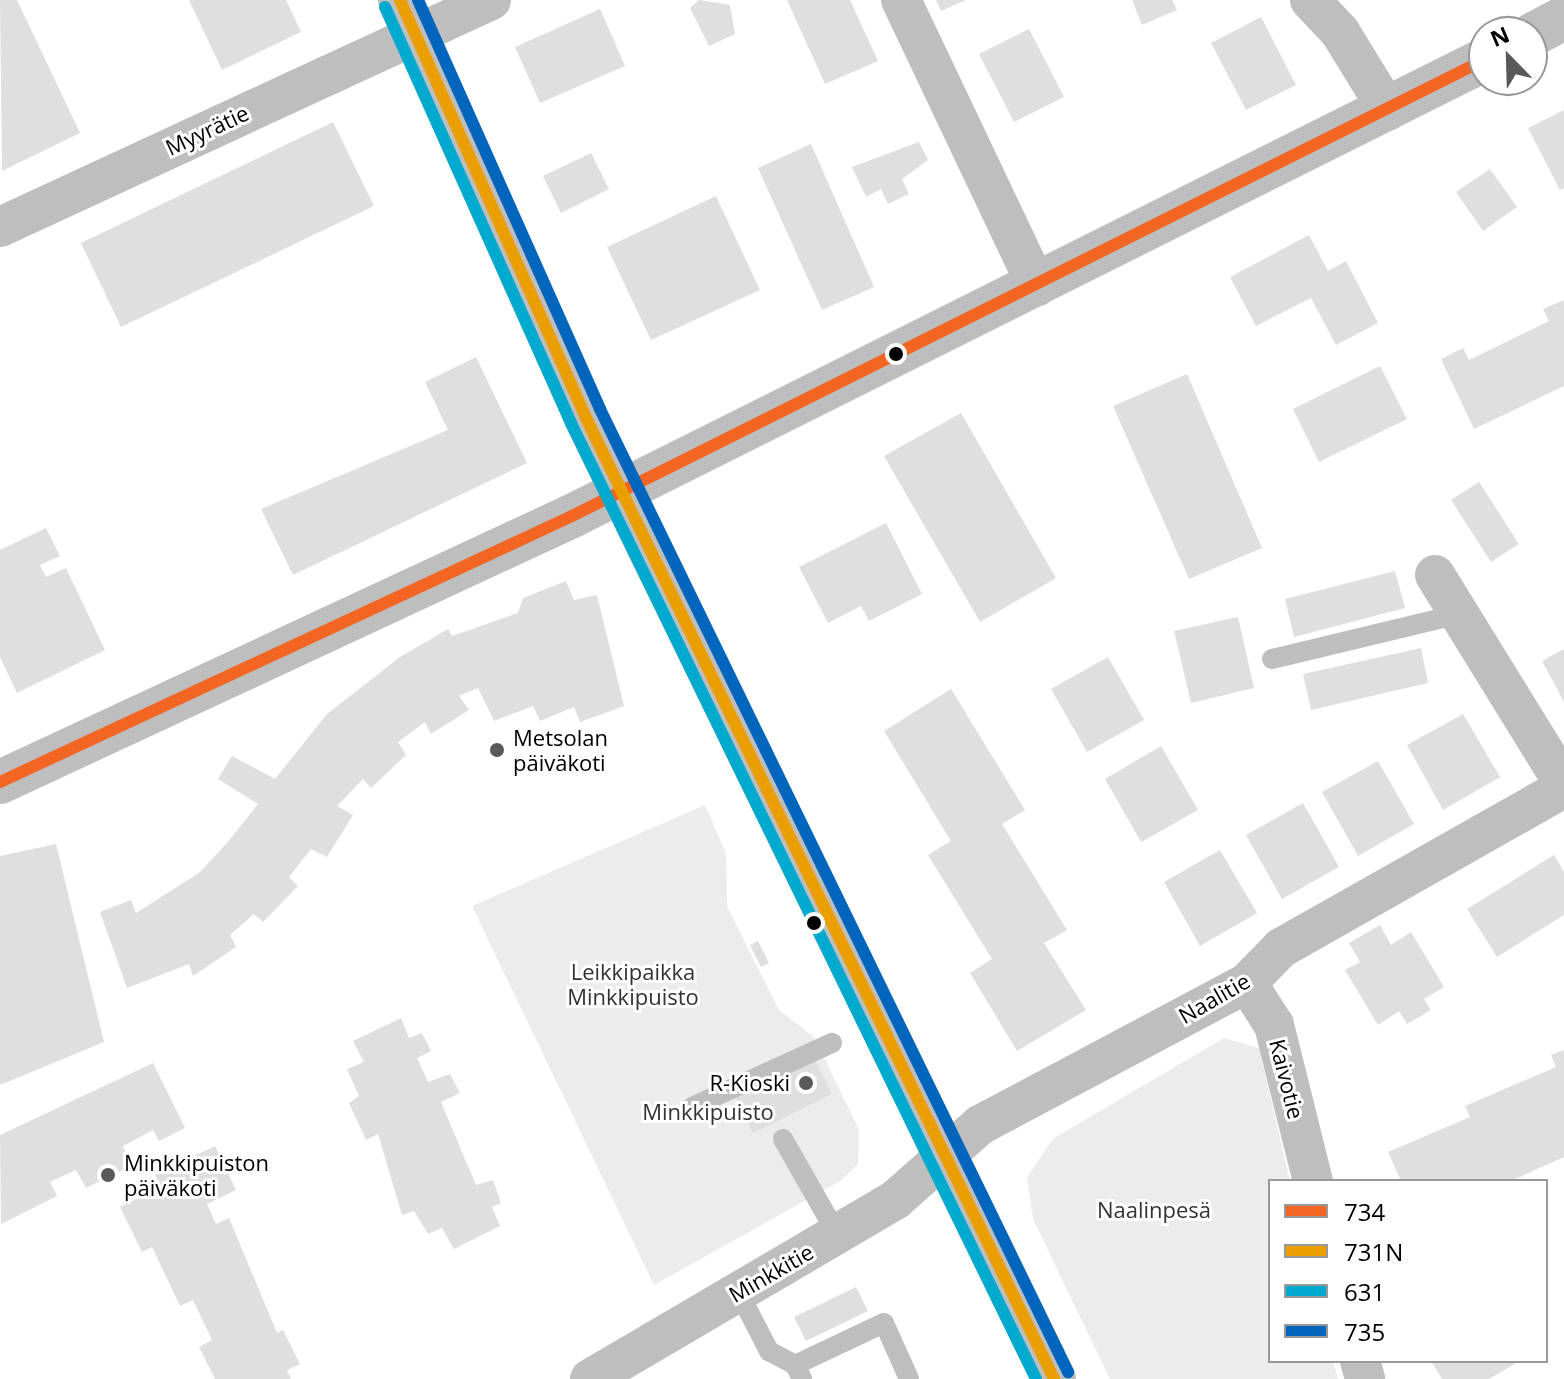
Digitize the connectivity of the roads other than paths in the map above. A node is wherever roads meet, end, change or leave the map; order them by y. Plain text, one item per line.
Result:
1 (491, 0) edge
2 (901, 0) edge
3 (1310, 0) edge
4 (407, 18) edge
5 (1468, 68) edge
6 (1388, 110) junction
7 (0, 227) edge
8 (1037, 286) junction
9 (624, 490) junction
10 (1435, 575) dead end
11 (1460, 614) junction
12 (1272, 659) dead end
13 (0, 782) edge
14 (1564, 786) edge
15 (1247, 983) junction
16 (832, 1043) dead end
17 (692, 1107) dead end
18 (783, 1139) dead end
19 (945, 1157) junction
20 (1312, 1179) edge
21 (837, 1234) junction
22 (738, 1291) junction
23 (799, 1372) edge
24 (590, 1379) edge
25 (909, 1379) edge
26 (1054, 1379) edge

1 - 4 street, Myyrätie
2 - 8 street
3 - 6 street
4 - 7 street, Myyrätie
4 - 9 street
5 - 6 street
6 - 8 street
8 - 9 street
9 - 13 street
9 - 19 street
10 - 11 street
11 - 12 lane
11 - 14 street
14 - 15 street, Naalitie
15 - 19 street, Naalitie
15 - 20 street, Kaivotie
16 - 17 lane
18 - 21 lane
19 - 21 street, Minkkitie
19 - 26 street
21 - 22 street, Minkkitie
22 - 23 lane
22 - 24 street, Minkkitie
23 - 25 lane

